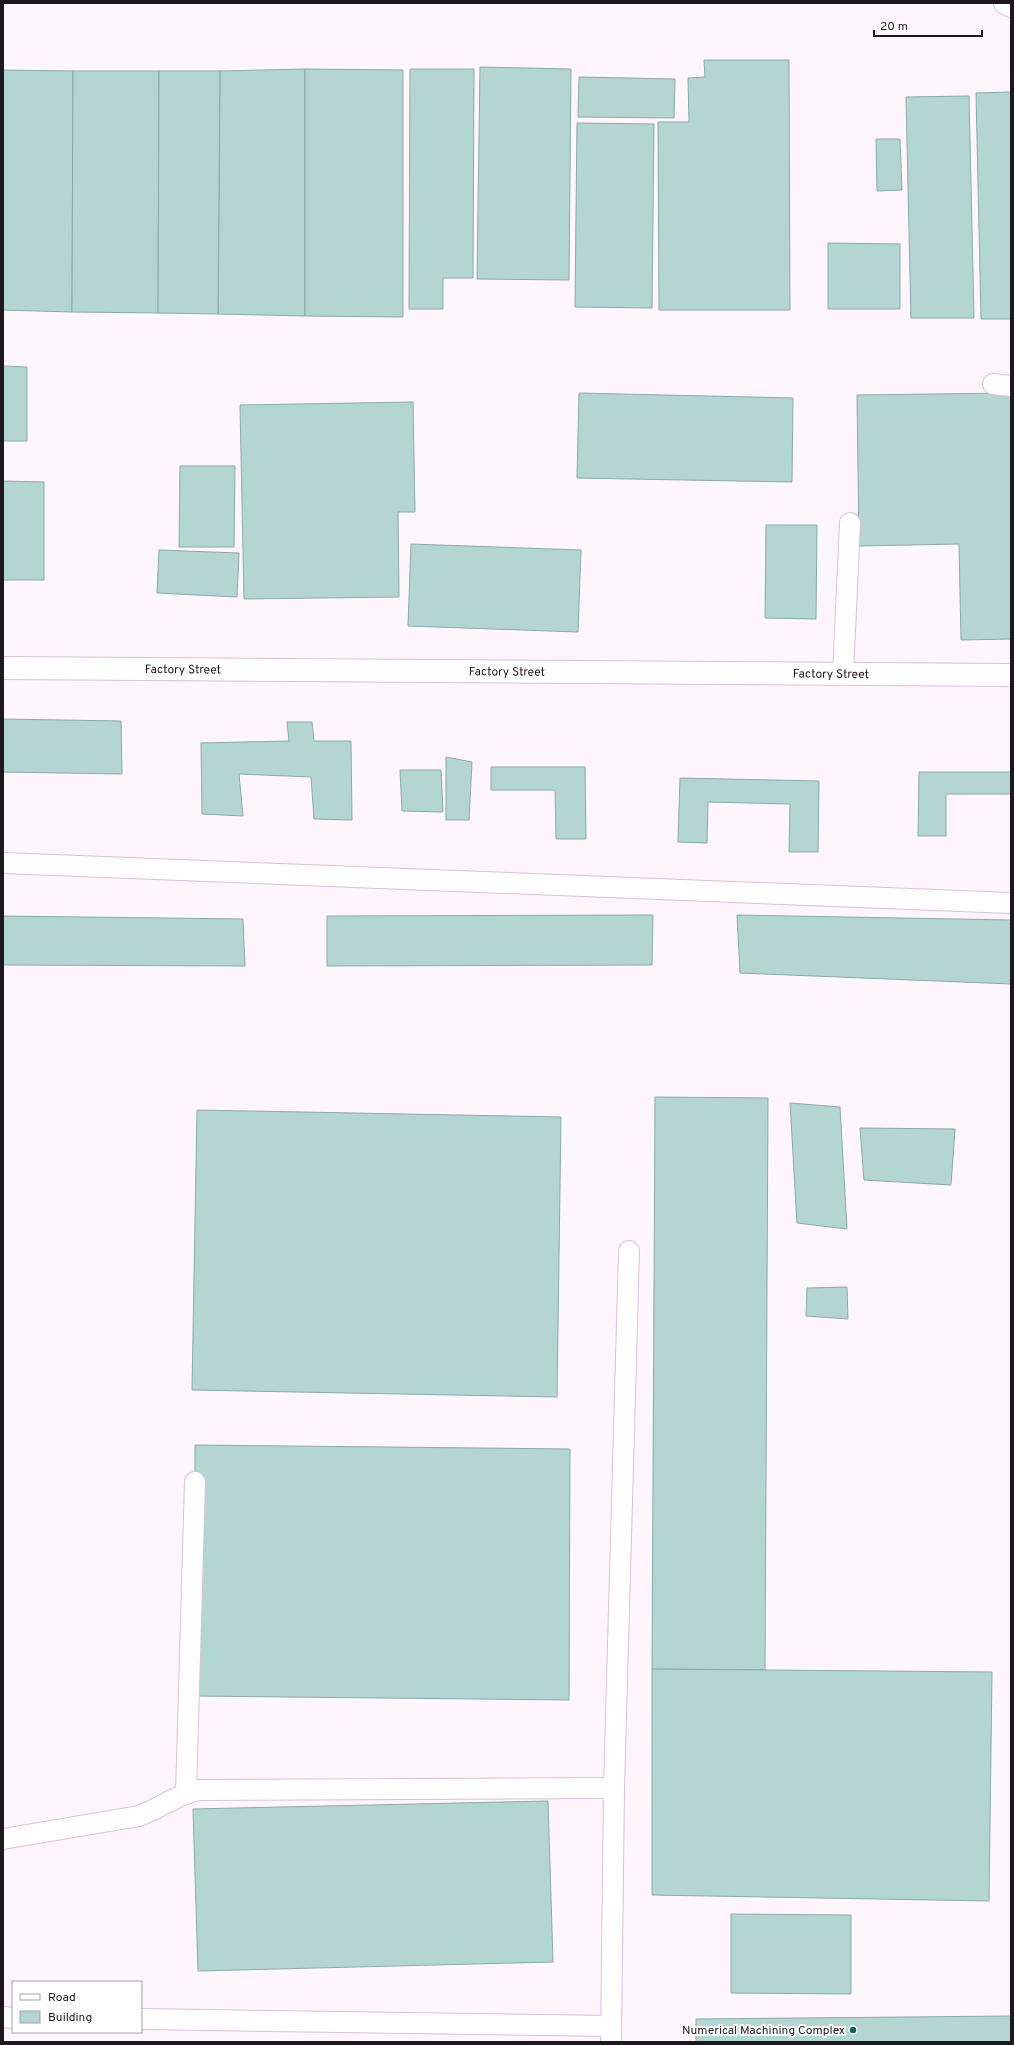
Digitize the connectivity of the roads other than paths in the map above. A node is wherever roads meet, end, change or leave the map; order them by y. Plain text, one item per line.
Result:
1 (1005, 3) edge
2 (1011, 6) edge
3 (850, 523) dead end
4 (3, 668) edge
5 (843, 674) junction
6 (1011, 675) edge
7 (3, 863) edge
8 (1011, 903) edge
9 (629, 1251) dead end
10 (195, 1482) dead end
11 (614, 1788) junction
12 (186, 1792) junction
13 (3, 1839) edge
14 (142, 2019) edge
15 (611, 2034) edge

1 - 2 street
3 - 5 lane
4 - 5 street, Factory Street
5 - 6 street, Factory Street
7 - 8 lane
9 - 11 lane
10 - 12 lane
11 - 12 lane
11 - 15 lane
12 - 13 lane
14 - 15 lane

